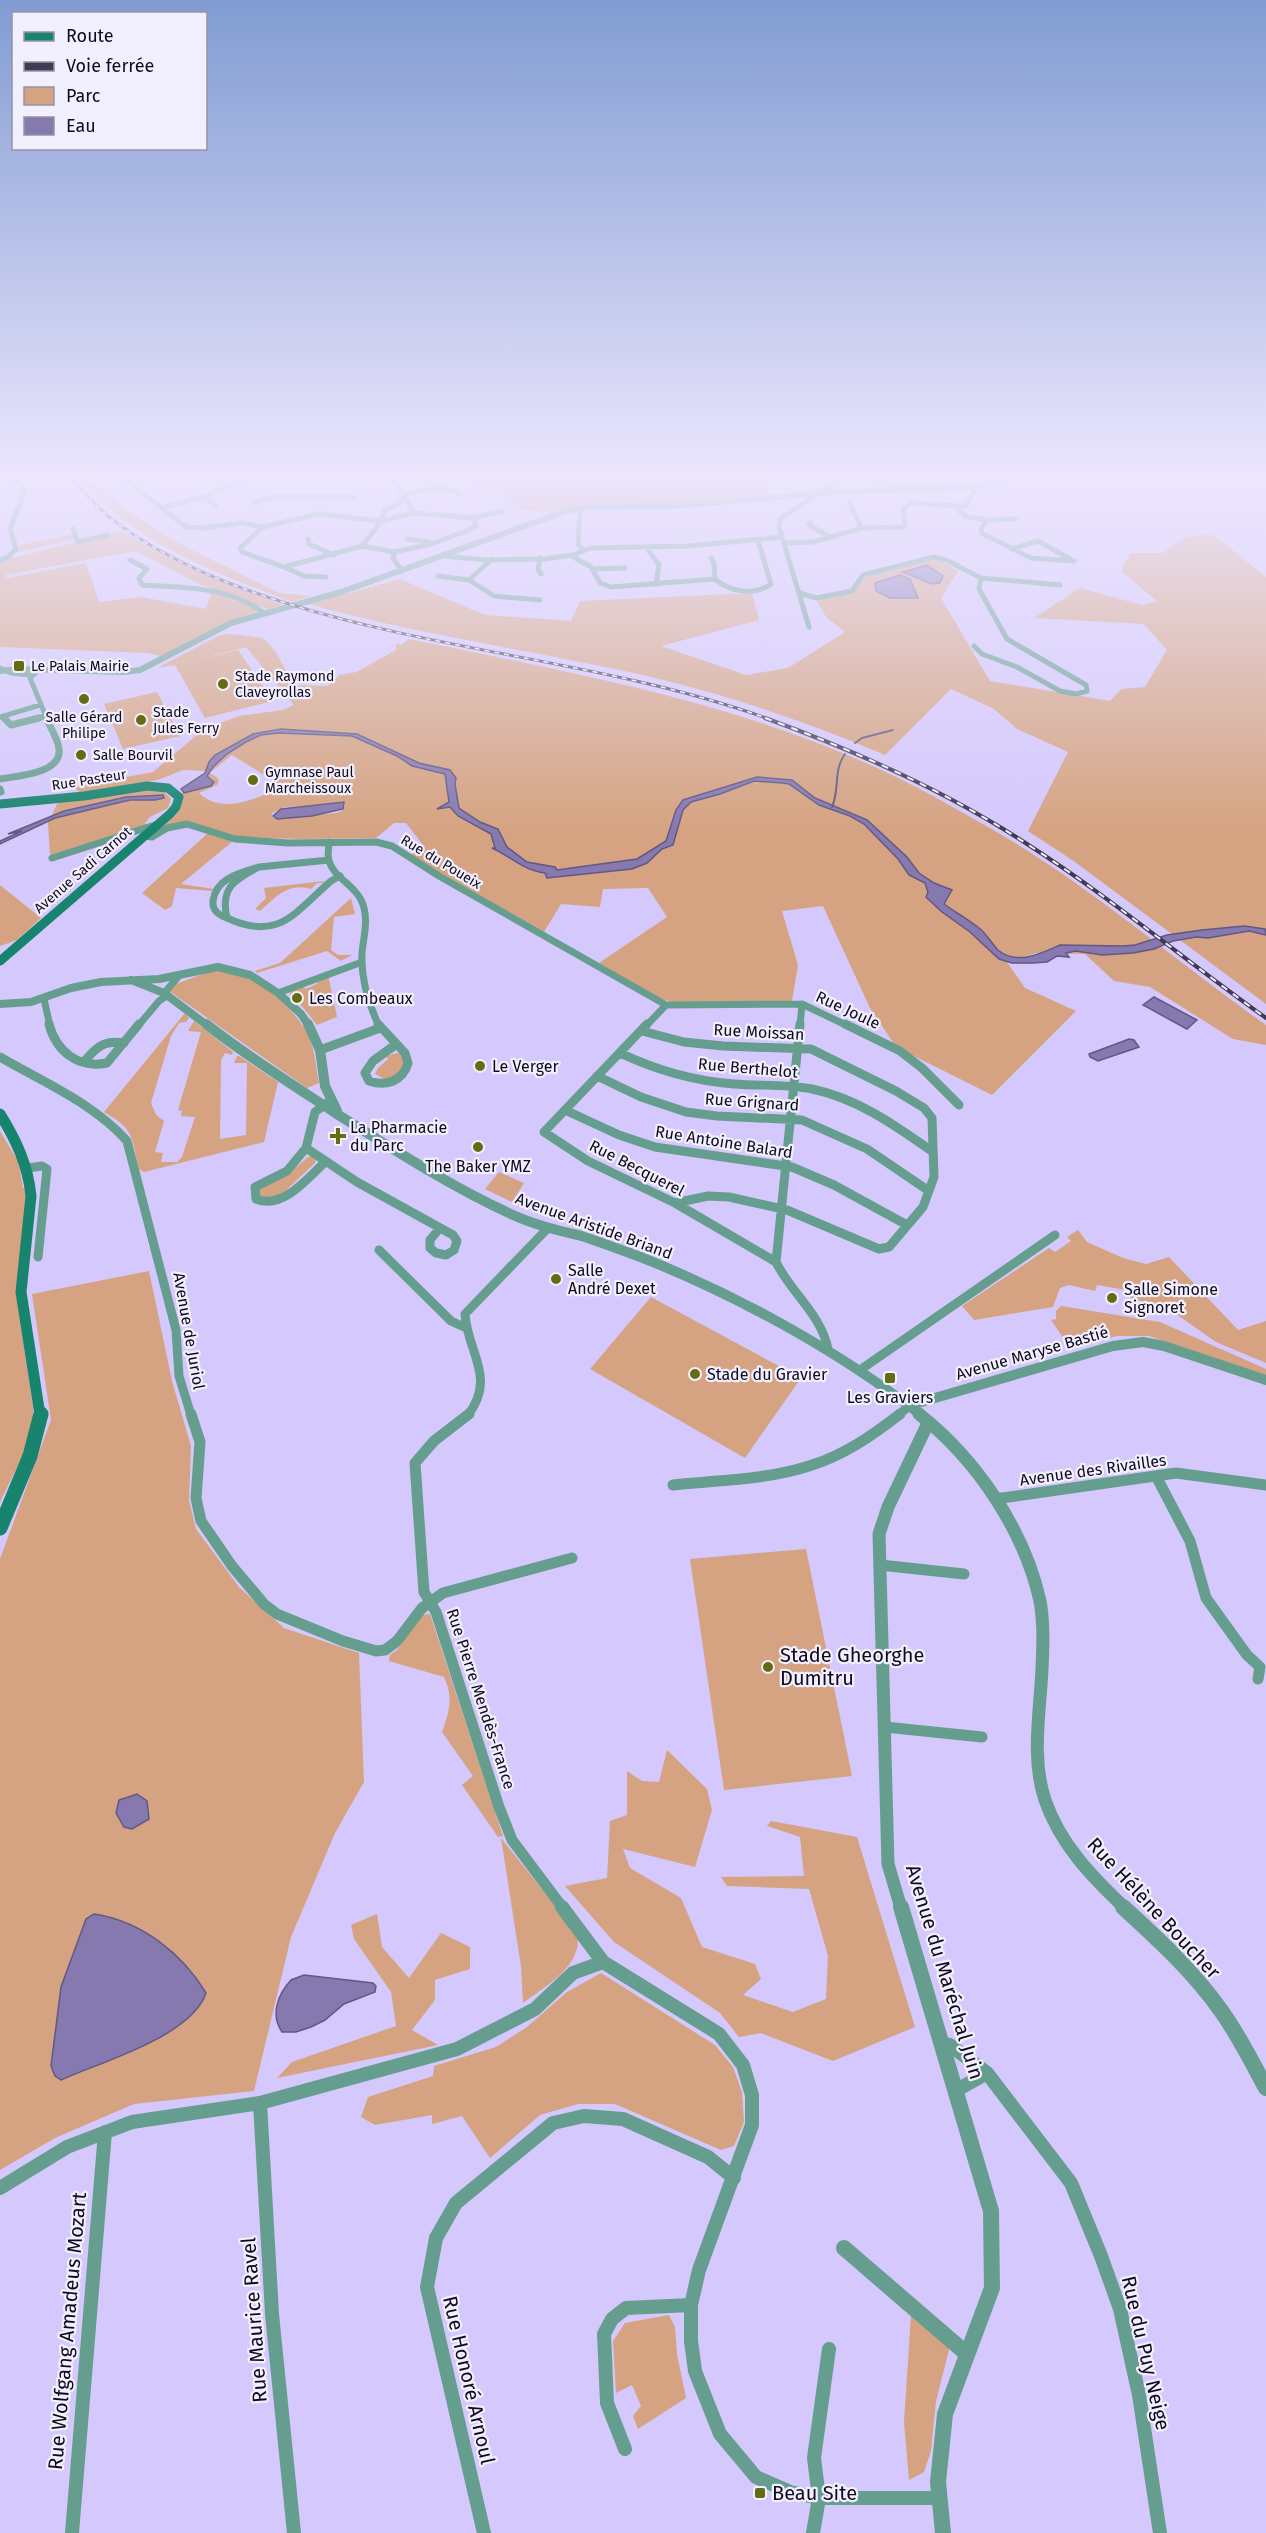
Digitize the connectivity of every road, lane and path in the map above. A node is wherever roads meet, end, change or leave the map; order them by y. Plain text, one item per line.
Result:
1 (223, 594) edge
2 (328, 594) edge
3 (492, 594) edge
4 (800, 594) edge
5 (804, 594) edge
6 (836, 594) edge
7 (982, 594) edge
8 (540, 600) dead end
9 (264, 613) junction
10 (809, 627) dead end
11 (974, 646) dead end
12 (1, 670) edge
13 (39, 670) junction
14 (31, 675) junction
15 (40, 705) junction
16 (2, 716) edge
17 (45, 716) junction
18 (0, 779) edge
19 (179, 797) joint
20 (0, 804) edge
21 (158, 824) junction
22 (145, 836) junction
23 (329, 842) junction
24 (52, 858) dead end
25 (329, 860) junction
26 (260, 867) junction
27 (340, 876) junction
28 (227, 918) junction
29 (0, 961) edge
30 (362, 962) junction
31 (179, 976) junction
32 (131, 980) junction
33 (278, 993) junction
34 (166, 994) junction
35 (44, 999) junction
36 (0, 1004) edge
37 (802, 1004) junction
38 (666, 1005) junction
39 (380, 1028) junction
40 (642, 1031) junction
41 (124, 1043) junction
42 (395, 1045) junction
43 (798, 1047) junction
44 (320, 1050) junction
45 (620, 1053) junction
46 (0, 1057) edge
47 (84, 1062) junction
48 (597, 1076) junction
49 (325, 1086) junction
50 (794, 1086) junction
51 (305, 1092) junction
52 (326, 1103) junction
53 (959, 1105) dead end
54 (565, 1110) junction
55 (0, 1114) edge
56 (790, 1121) junction
57 (306, 1148) junction
58 (933, 1152) junction
59 (326, 1161) junction
60 (787, 1166) junction
61 (28, 1168) junction
62 (929, 1191) junction
63 (675, 1203) junction
64 (782, 1209) junction
65 (907, 1225) junction
66 (439, 1228) dead end
67 (547, 1229) junction
68 (1055, 1235) dead end
69 (379, 1250) dead end
70 (38, 1257) dead end
71 (776, 1262) junction
72 (464, 1327) junction
73 (828, 1349) junction
74 (860, 1370) junction
75 (1266, 1380) edge
76 (911, 1405) junction
77 (928, 1423) junction
78 (1156, 1476) junction
79 (672, 1485) dead end
80 (1266, 1485) edge
81 (995, 1499) junction
82 (0, 1528) edge
83 (572, 1558) dead end
84 (880, 1566) junction
85 (964, 1574) dead end
86 (432, 1602) junction
87 (1258, 1679) dead end
88 (885, 1727) junction
89 (982, 1737) dead end
90 (603, 1962) junction
91 (944, 2044) junction
92 (987, 2073) junction
93 (1266, 2088) edge
94 (957, 2090) junction
95 (260, 2103) junction
96 (105, 2132) junction
97 (734, 2178) junction
98 (0, 2188) edge
99 (844, 2248) dead end
100 (691, 2305) junction
101 (829, 2349) dead end
102 (967, 2354) junction
103 (625, 2450) dead end
104 (939, 2498) junction
105 (819, 2499) junction
106 (72, 2533) edge
107 (294, 2533) edge
108 (484, 2533) edge
109 (813, 2533) edge
110 (943, 2533) edge
111 (1160, 2533) edge

1 - 9 street
2 - 9 street
3 - 8 street
4 - 10 street
5 - 6 street
7 - 11 street
9 - 13 street
12 - 13 street
12 - 14 street
13 - 14 street
14 - 15 street
15 - 16 street
15 - 17 street
16 - 17 street
17 - 18 street
19 - 20 main road, Rue Pasteur
19 - 21 main road, Avenue Sadi Carnot
21 - 22 main road, Avenue Sadi Carnot
21 - 24 street
22 - 23 street, Rue du Poueix
22 - 29 main road, Avenue Sadi Carnot
23 - 25 street
23 - 38 street, Rue du Poueix
25 - 26 street
25 - 27 street
26 - 28 street
26 - 28 street
27 - 28 street
27 - 30 street
30 - 33 street
30 - 39 street
31 - 32 street, Avenue Aristide Briand
31 - 33 street, Avenue Aristide Briand
31 - 34 street
32 - 34 street, Avenue Aristide Briand
32 - 35 street, Avenue Aristide Briand
33 - 44 street, Avenue Aristide Briand
34 - 41 street
34 - 51 street, Avenue Aristide Briand
35 - 36 street, Avenue Aristide Briand
35 - 47 street
37 - 38 street, Rue Joule
37 - 43 street
37 - 53 street, Rue Joule
38 - 40 street, Rue Becquerel
39 - 42 street
39 - 44 street
40 - 43 street, Rue Moissan
40 - 45 street, Rue Becquerel
41 - 47 street
41 - 47 street
42 - 42 street
43 - 50 street
43 - 58 street, Rue Moissan
44 - 49 street, Avenue Aristide Briand
45 - 48 street, Rue Becquerel
45 - 50 street, Rue Berthelot
46 - 86 street, Avenue de Juriol
48 - 54 street, Rue Becquerel
48 - 56 street, Rue Grignard
49 - 51 street
49 - 52 street, Avenue Aristide Briand
50 - 56 street
50 - 58 street, Rue Berthelot
51 - 52 street, Avenue Aristide Briand
52 - 57 street
52 - 67 street, Avenue Aristide Briand
54 - 60 street, Rue Antoine Balard
54 - 63 street, Rue Becquerel
55 - 61 main road
56 - 60 street
56 - 62 street, Rue Grignard
57 - 59 street
57 - 59 street
58 - 62 street, Rue Moissan
59 - 66 street
60 - 64 street
60 - 65 street, Rue Antoine Balard
61 - 70 street
61 - 82 main road
62 - 65 street
63 - 64 street
63 - 71 street, Rue Becquerel
64 - 65 street
64 - 71 street
67 - 72 street
67 - 73 street, Avenue Aristide Briand
68 - 74 street
69 - 72 street
71 - 73 street
72 - 86 street, Rue Pierre Mendès-France
73 - 74 street, Avenue Aristide Briand
74 - 76 street, Avenue Aristide Briand
75 - 76 street, Avenue Maryse Bastié
76 - 77 street, Avenue Aristide Briand
76 - 79 street
77 - 81 street, Rue Hélène Boucher
77 - 84 street, Avenue du Maréchal Juin
78 - 80 street, Avenue des Rivailles
78 - 81 street, Avenue des Rivailles
78 - 87 street
81 - 93 street, Rue Hélène Boucher
83 - 86 street, Avenue de Juriol
84 - 85 street
84 - 88 street, Avenue du Maréchal Juin
86 - 90 street, Rue Pierre Mendès-France
88 - 89 street
88 - 91 street, Avenue du Maréchal Juin
90 - 95 street
90 - 97 street
91 - 92 street, Rue du Puy Neige
91 - 94 street, Avenue du Maréchal Juin
92 - 94 street
92 - 111 street, Rue du Puy Neige
94 - 102 street, Avenue du Maréchal Juin
95 - 96 street
95 - 107 street, Rue Maurice Ravel
96 - 98 street
96 - 106 street, Rue Wolfgang Amadeus Mozart
97 - 100 street
97 - 108 street, Rue Honoré Arnoul
99 - 102 street
100 - 103 street
100 - 105 street
101 - 105 street
102 - 104 street, Avenue du Maréchal Juin
104 - 105 street
104 - 110 street, Avenue du Maréchal Juin
105 - 109 street

